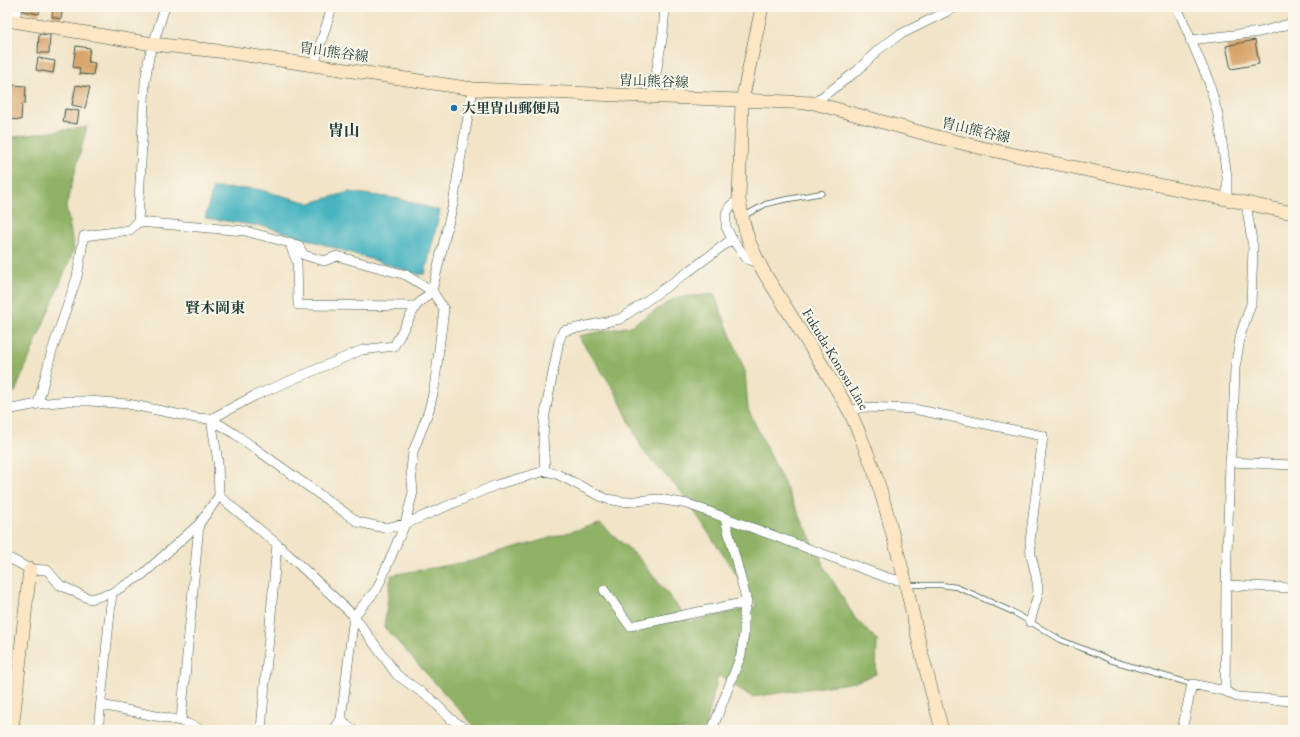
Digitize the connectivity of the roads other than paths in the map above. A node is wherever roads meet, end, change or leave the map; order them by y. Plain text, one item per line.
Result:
1 (18, 7) edge
2 (165, 7) edge
3 (332, 7) edge
4 (665, 7) edge
5 (762, 7) edge
6 (956, 7) edge
7 (1177, 7) edge
8 (10, 20) edge
9 (1293, 23) edge
10 (1190, 40) junction
11 (153, 44) junction
12 (314, 65) junction
13 (473, 89) junction
14 (652, 97) junction
15 (742, 101) junction
16 (814, 103) junction
17 (822, 193) dead end
18 (1227, 199) junction
19 (739, 200) junction
20 (1246, 203) junction
21 (1293, 213) edge
22 (742, 217) junction
23 (138, 222) junction
24 (732, 239) junction
25 (289, 242) junction
26 (759, 263) junction
27 (432, 291) junction
28 (416, 306) junction
29 (38, 404) junction
30 (7, 410) edge
31 (850, 412) junction
32 (211, 419) junction
33 (1230, 462) junction
34 (1293, 466) edge
35 (545, 470) junction
36 (219, 496) junction
37 (724, 519) junction
38 (199, 524) junction
39 (405, 524) junction
40 (277, 544) junction
41 (7, 557) edge
42 (30, 569) junction
43 (905, 582) junction
44 (1226, 586) junction
45 (1293, 588) edge
46 (604, 590) dead end
47 (112, 593) junction
48 (747, 602) junction
49 (354, 616) junction
50 (1030, 622) junction
51 (12, 678) edge
52 (1192, 684) junction
53 (1225, 691) junction
54 (1293, 700) edge
55 (101, 705) junction
56 (341, 719) junction
57 (181, 721) junction
58 (12, 730) edge
59 (98, 730) edge
60 (202, 730) edge
61 (261, 730) edge
62 (334, 730) edge
63 (353, 730) edge
64 (467, 730) edge
65 (712, 730) edge
66 (942, 730) edge
67 (1182, 730) edge

1 - 8 street
2 - 11 street
3 - 12 street
4 - 14 street
5 - 15 main road, Fukuda-Konosu Line
6 - 16 street
7 - 10 street
8 - 11 main road, 胄山熊谷線
9 - 10 street
10 - 18 street
11 - 12 main road, 胄山熊谷線
11 - 23 street
12 - 13 main road, 胄山熊谷線
13 - 14 main road, 胄山熊谷線
13 - 27 street
14 - 15 main road, 胄山熊谷線
15 - 16 main road, 胄山熊谷線
15 - 19 main road, Fukuda-Konosu Line
16 - 18 main road, 胄山熊谷線
17 - 22 lane
18 - 20 main road, 胄山熊谷線
19 - 22 main road, Fukuda-Konosu Line
19 - 24 street
20 - 21 main road, 胄山熊谷線
20 - 33 street
22 - 26 main road, Fukuda-Konosu Line
23 - 25 street
23 - 29 street
24 - 26 street
24 - 35 street
25 - 27 street
25 - 28 street
26 - 31 main road, Fukuda-Konosu Line
27 - 28 street
27 - 39 street
28 - 32 street
29 - 30 street
29 - 32 street
31 - 43 main road, Fukuda-Konosu Line
31 - 50 street
32 - 36 street
32 - 39 street
33 - 34 street
33 - 44 street
35 - 37 street
35 - 39 street
36 - 38 street
36 - 40 street
37 - 43 street
37 - 48 street
38 - 47 street
38 - 57 street
39 - 49 street
40 - 49 street
40 - 61 street
41 - 42 street
42 - 47 street
42 - 51 main road
43 - 50 lane
43 - 66 main road, Fukuda-Konosu Line
44 - 45 street
44 - 53 street
46 - 48 street
47 - 55 street
48 - 65 street
49 - 56 street
49 - 64 street
50 - 52 lane
51 - 58 main road
52 - 53 street
52 - 67 street
53 - 54 street
55 - 57 street
55 - 59 street
56 - 62 street
56 - 63 street
57 - 60 street

